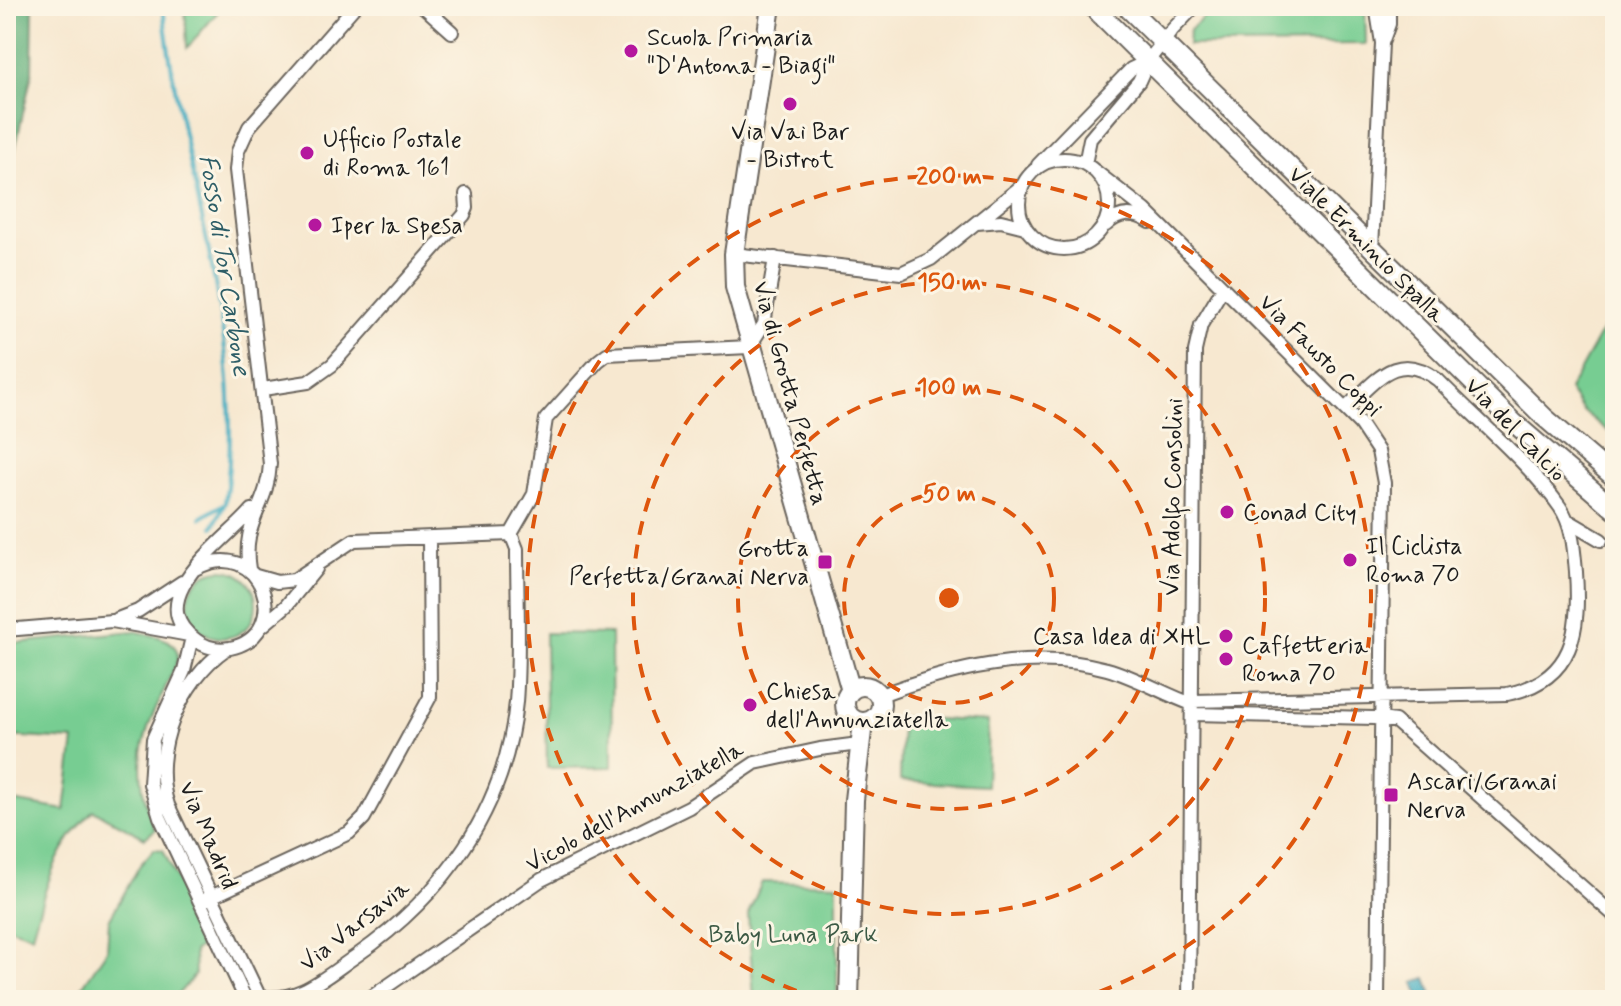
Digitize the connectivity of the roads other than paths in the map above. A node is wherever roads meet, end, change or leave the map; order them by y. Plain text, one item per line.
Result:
1 (355, 6) edge
2 (423, 6) edge
3 (771, 6) edge
4 (1092, 6) edge
5 (1126, 6) edge
6 (1195, 6) edge
7 (1376, 6) edge
8 (1389, 6) edge
9 (452, 32) dead end
10 (1162, 43) junction
11 (1382, 43) junction
12 (1148, 61) junction
13 (1037, 167) junction
14 (1090, 168) junction
15 (1023, 185) junction
16 (466, 194) dead end
17 (974, 223) junction
18 (1025, 227) junction
19 (1102, 229) junction
20 (1175, 241) junction
21 (1372, 248) junction
22 (734, 254) junction
23 (775, 258) junction
24 (1386, 263) junction
25 (1369, 280) junction
26 (1223, 288) junction
27 (749, 347) junction
28 (263, 389) junction
29 (1345, 409) junction
30 (1615, 478) edge
31 (262, 498) junction
32 (1615, 510) edge
33 (1567, 520) junction
34 (511, 534) junction
35 (429, 539) junction
36 (1601, 540) dead end
37 (317, 567) junction
38 (195, 569) junction
39 (252, 573) junction
40 (184, 581) junction
41 (112, 621) junction
42 (6, 630) edge
43 (258, 630) junction
44 (190, 636) junction
45 (226, 649) junction
46 (851, 691) junction
47 (878, 696) junction
48 (1382, 697) junction
49 (1192, 707) junction
50 (1383, 718) junction
51 (863, 722) junction
52 (859, 744) junction
53 (206, 900) junction
54 (1615, 916) edge
55 (255, 999) edge
56 (367, 1000) edge
57 (849, 1000) edge
58 (1189, 1000) edge
59 (1378, 1000) edge

1 - 28 street
2 - 9 street
3 - 22 main road, Via di Grotta Perfetta
4 - 12 main road, Viale Erminio Spalla
5 - 10 main road, Viale Erminio Spalla
6 - 10 street
7 - 11 street
8 - 11 street
10 - 12 street
10 - 21 main road, Viale Erminio Spalla
11 - 21 street
12 - 13 street
12 - 14 street
12 - 25 main road, Viale Erminio Spalla
13 - 14 street
13 - 15 street
14 - 19 street
14 - 20 street, Via Fausto Coppi
15 - 17 street
15 - 18 street
16 - 28 street
17 - 18 street
17 - 23 street
18 - 19 street
19 - 20 street, Via Fausto Coppi
20 - 26 street, Via Fausto Coppi
21 - 24 main road, Viale Erminio Spalla
22 - 23 street
22 - 27 main road, Via di Grotta Perfetta
23 - 27 street
24 - 25 street
24 - 30 main road, Viale Erminio Spalla
25 - 32 main road, Viale Erminio Spalla
26 - 29 street, Via Fausto Coppi
26 - 49 street, Via Adolfo Consolini
27 - 34 street
27 - 46 main road, Via di Grotta Perfetta
28 - 31 street
29 - 33 street, Via del Calcio
29 - 48 street, Via Fausto Coppi
31 - 38 street
31 - 39 street
33 - 36 street
33 - 48 street, Via del Calcio
34 - 35 street
34 - 55 street, Via Varsavia
35 - 37 street
35 - 53 street
37 - 39 street
37 - 43 street
38 - 39 street
38 - 40 street
39 - 43 street
40 - 41 street
40 - 44 street
41 - 42 street
41 - 44 street
43 - 45 street
44 - 45 street
44 - 53 street, Via Madrid
45 - 53 street, Via Madrid
46 - 47 main road
46 - 51 main road, Via di Grotta Perfetta
47 - 49 street
47 - 51 main road
48 - 49 street
48 - 50 street, Via Fausto Coppi
49 - 50 street
49 - 58 street, Via Adolfo Consolini
50 - 54 street
50 - 59 street, Via Fausto Coppi
51 - 52 main road
52 - 56 street, Vicolo dell'Annunziatella
52 - 57 main road
53 - 55 street, Via Madrid

